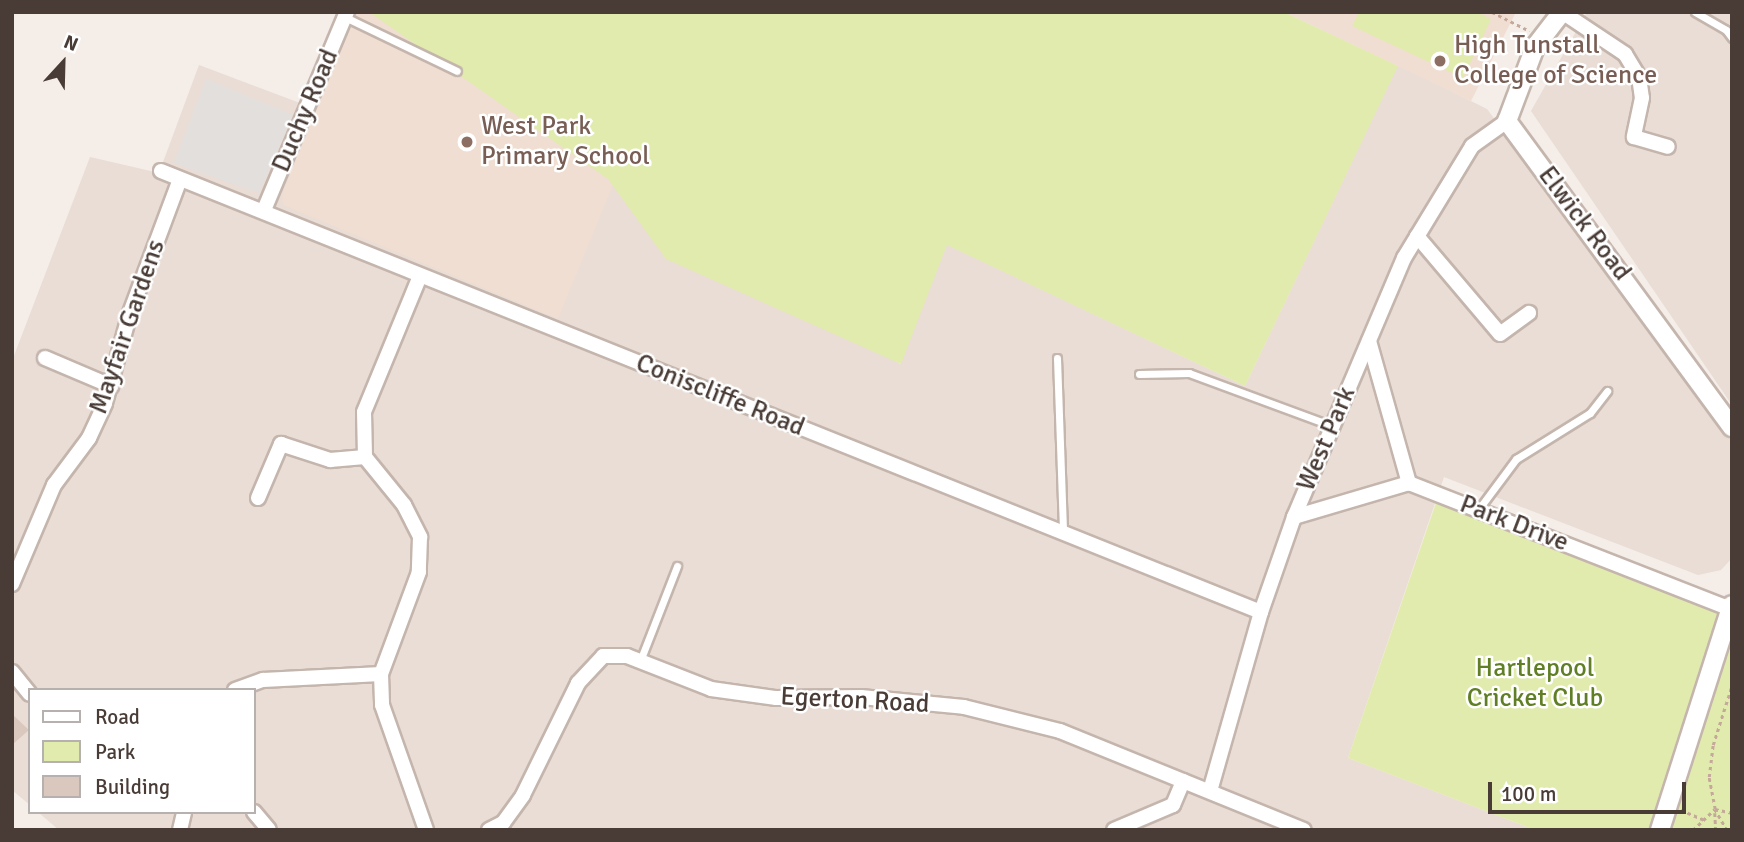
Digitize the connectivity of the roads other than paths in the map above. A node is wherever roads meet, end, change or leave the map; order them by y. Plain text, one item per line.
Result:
1 (1562, 12) edge
2 (1695, 12) edge
3 (346, 14) edge
4 (1732, 38) edge
5 (457, 71) dead end
6 (1507, 121) junction
7 (1668, 147) dead end
8 (160, 171) dead end
9 (180, 179) junction
10 (264, 209) junction
11 (1417, 236) junction
12 (420, 276) junction
13 (1529, 313) dead end
14 (1368, 341) junction
15 (45, 358) dead end
16 (1057, 358) dead end
17 (1139, 374) dead end
18 (111, 386) junction
19 (1607, 391) dead end
20 (1333, 426) junction
21 (1732, 427) edge
22 (365, 457) junction
23 (1409, 483) junction
24 (258, 498) dead end
25 (1478, 510) junction
26 (1294, 517) junction
27 (1063, 533) junction
28 (677, 566) dead end
29 (12, 584) edge
30 (1731, 607) edge
31 (1261, 612) junction
32 (639, 661) junction
33 (12, 672) edge
34 (381, 674) junction
35 (241, 688) edge
36 (28, 692) edge
37 (1184, 781) junction
38 (1210, 791) junction
39 (256, 814) edge
40 (269, 830) edge
41 (426, 830) edge
42 (489, 830) edge
43 (1114, 830) edge
44 (1304, 830) edge
45 (1660, 830) edge

1 - 6 street
1 - 7 street
2 - 4 lane
3 - 5 lane
3 - 10 street, Duchy Road
6 - 11 street, West Park
6 - 21 street, Elwick Road
8 - 9 street, Coniscliffe Road
9 - 10 street, Coniscliffe Road
9 - 18 street, Mayfair Gardens
10 - 12 street, Coniscliffe Road
11 - 13 street
11 - 14 street, West Park
12 - 22 street
12 - 27 street, Coniscliffe Road
14 - 20 street, West Park
14 - 23 street
15 - 18 street
16 - 27 lane
17 - 20 lane
18 - 29 street, Mayfair Gardens
19 - 25 lane
20 - 26 street, West Park
22 - 24 street
22 - 34 street
23 - 25 street, Park Drive
23 - 26 street
25 - 30 street, Park Drive
26 - 31 street, West Park
27 - 31 street, Coniscliffe Road
28 - 32 lane
30 - 45 street
31 - 38 street, West Park
32 - 37 street, Egerton Road
32 - 42 street, Egerton Road
33 - 36 street
34 - 35 street
34 - 41 street
37 - 38 street, Egerton Road
37 - 43 street
38 - 44 street, Egerton Road
39 - 40 street

